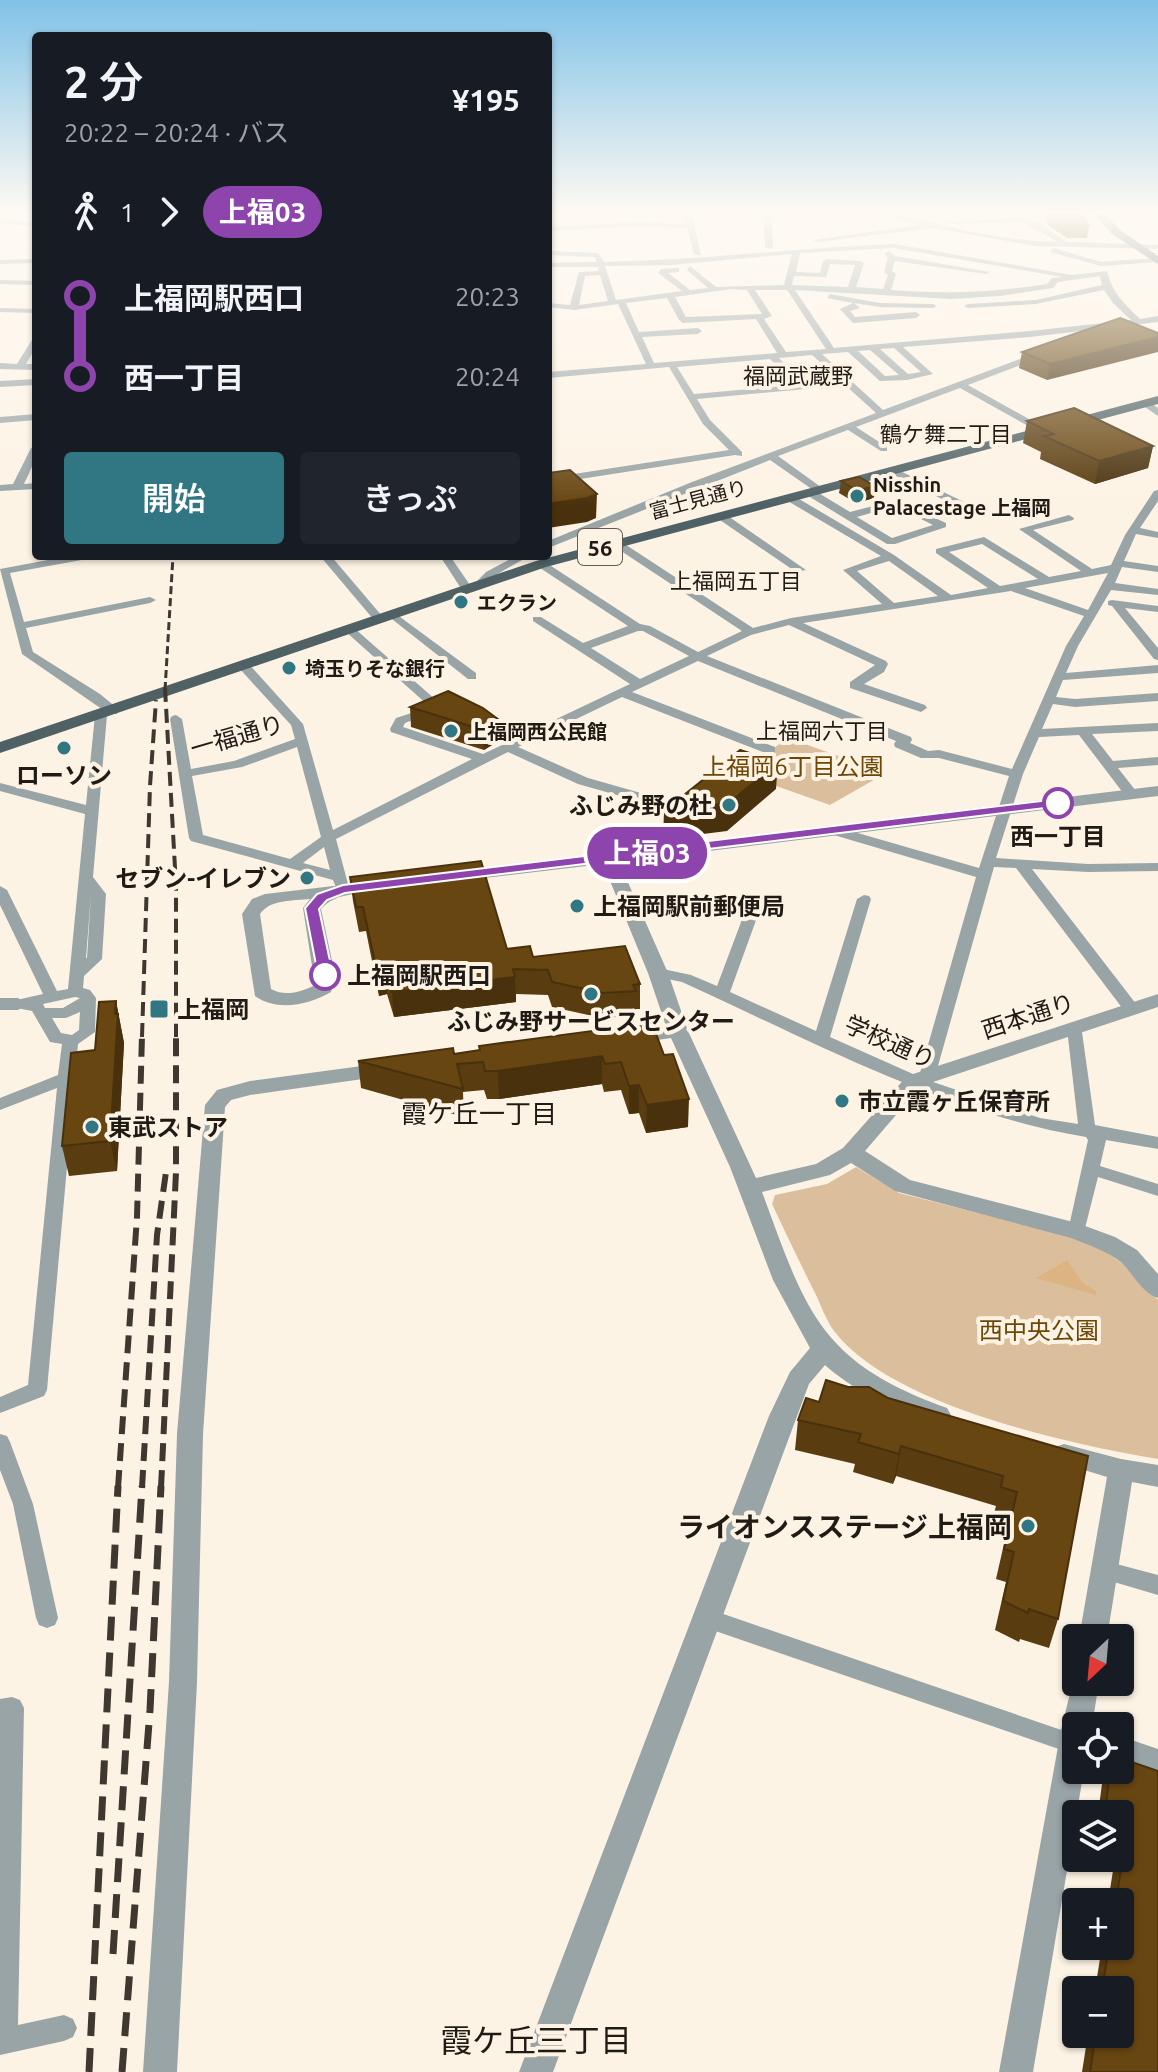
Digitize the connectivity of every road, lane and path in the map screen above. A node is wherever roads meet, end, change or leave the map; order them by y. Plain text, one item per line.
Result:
1 (622, 312) edge
2 (679, 312) edge
3 (707, 312) edge
4 (736, 312) edge
5 (765, 312) edge
6 (808, 312) edge
7 (846, 312) edge
8 (888, 312) edge
9 (935, 312) edge
10 (1125, 312) edge
11 (740, 317) junction
12 (759, 317) junction
13 (894, 317) junction
14 (712, 319) junction
15 (1158, 319) edge
16 (1136, 324) junction
17 (698, 331) dead end
18 (635, 335) junction
19 (1083, 339) edge
20 (895, 345) junction
21 (32, 346) edge
22 (872, 347) junction
23 (850, 349) junction
24 (1055, 349) edge
25 (832, 351) junction
26 (814, 352) junction
27 (783, 355) junction
28 (772, 356) junction
29 (671, 364) junction
30 (0, 366) edge
31 (20, 366) junction
32 (651, 366) junction
33 (32, 367) edge
34 (552, 371) edge
35 (929, 374) junction
36 (907, 377) junction
37 (32, 382) edge
38 (0, 384) edge
39 (960, 384) junction
40 (947, 389) junction
41 (691, 397) junction
42 (1151, 402) edge
43 (1158, 413) edge
44 (883, 415) junction
45 (32, 417) edge
46 (0, 420) edge
47 (850, 427) junction
48 (1042, 430) junction
49 (884, 449) dead end
50 (736, 452) junction
51 (32, 456) edge
52 (771, 456) junction
53 (751, 463) junction
54 (892, 470) junction
55 (552, 480) edge
56 (32, 486) edge
57 (17, 487) junction
58 (0, 488) edge
59 (814, 491) junction
60 (1158, 493) edge
61 (790, 498) junction
62 (962, 505) dead end
63 (721, 516) junction
64 (848, 516) junction
65 (1069, 518) dead end
66 (1133, 530) junction
67 (1158, 535) edge
68 (552, 543) edge
69 (616, 543) junction
70 (890, 557) junction
71 (65, 560) edge
72 (329, 560) edge
73 (449, 560) edge
74 (516, 560) edge
75 (541, 564) junction
76 (1116, 565) junction
77 (1158, 569) edge
78 (800, 570) dead end
79 (2, 572) edge
80 (1091, 573) junction
81 (1048, 581) junction
82 (474, 586) junction
83 (1108, 586) junction
84 (1013, 588) junction
85 (998, 590) junction
86 (1158, 592) edge
87 (948, 598) junction
88 (150, 600) dead end
89 (1097, 600) junction
90 (1116, 604) junction
91 (892, 607) junction
92 (1158, 609) edge
93 (1090, 614) junction
94 (385, 616) junction
95 (537, 619) dead end
96 (791, 621) junction
97 (20, 626) junction
98 (637, 627) junction
99 (349, 629) junction
100 (752, 632) junction
101 (581, 648) junction
102 (1158, 656) edge
103 (696, 657) junction
104 (243, 665) junction
105 (1158, 669) edge
106 (472, 676) dead end
107 (1059, 677) junction
108 (639, 684) junction
109 (621, 692) junction
110 (1158, 697) edge
111 (1050, 700) junction
112 (921, 708) dead end
113 (107, 713) junction
114 (176, 719) dead end
115 (1158, 727) edge
116 (1084, 732) junction
117 (1034, 733) junction
118 (302, 741) junction
119 (506, 746) junction
120 (0, 748) edge
121 (770, 750) dead end
122 (483, 758) junction
123 (1158, 761) edge
124 (1109, 765) junction
125 (184, 774) junction
126 (1016, 774) junction
127 (0, 787) edge
128 (1158, 791) edge
129 (1132, 795) junction
130 (657, 802) dead end
131 (1003, 809) junction
132 (91, 811) junction
133 (832, 830) junction
134 (328, 838) junction
135 (609, 858) junction
136 (292, 864) junction
137 (1022, 866) junction
138 (1158, 867) edge
139 (986, 868) junction
140 (435, 879) edge
141 (341, 883) junction
142 (390, 884) edge
143 (0, 890) edge
144 (285, 896) junction
145 (864, 899) dead end
146 (756, 901) dead end
147 (312, 908) junction
148 (658, 973) junction
149 (80, 989) junction
150 (721, 995) junction
151 (1158, 1000) edge
152 (32, 1003) edge
153 (1132, 1009) junction
154 (1075, 1029) junction
155 (678, 1031) junction
156 (822, 1038) junction
157 (70, 1040) junction
158 (608, 1041) edge
159 (397, 1069) edge
160 (64, 1079) junction
161 (922, 1079) junction
162 (0, 1104) edge
163 (1095, 1134) junction
164 (1158, 1143) edge
165 (851, 1153) junction
166 (1091, 1169) junction
167 (749, 1187) junction
168 (1158, 1190) edge
169 (1077, 1231) junction
170 (1158, 1289) edge
171 (825, 1347) junction
172 (0, 1405) edge
173 (958, 1422) edge
174 (0, 1442) edge
175 (1047, 1449) edge
176 (1121, 1470) junction
177 (1158, 1476) edge
178 (1105, 1570) junction
179 (1158, 1585) edge
180 (47, 1618) dead end
181 (706, 1618) junction
182 (1095, 1624) edge
183 (0, 1710) edge
184 (1062, 1729) edge
185 (1134, 1752) edge
186 (1158, 1760) edge
187 (1067, 1784) edge
188 (64, 2028) dead end
189 (2, 2042) edge
190 (160, 2072) edge
191 (536, 2072) edge
192 (1016, 2072) edge

1 - 18 street
2 - 14 street
3 - 14 street
4 - 11 street
5 - 12 street
6 - 25 street
7 - 13 street
8 - 13 street
9 - 13 street
10 - 16 street
11 - 12 street
11 - 14 street
12 - 27 street
15 - 16 street
16 - 19 street
16 - 20 street
17 - 18 street
18 - 32 street
20 - 22 street
20 - 35 street
21 - 31 street
22 - 23 street
22 - 36 street
23 - 25 street
23 - 36 street
24 - 39 street
25 - 26 street
26 - 27 street
26 - 44 street
27 - 28 street
28 - 29 street
28 - 41 street
29 - 32 street
29 - 41 street
30 - 31 street
31 - 33 street
32 - 34 street
35 - 36 street
35 - 40 street
37 - 38 street
39 - 40 street
39 - 48 street
40 - 44 street
41 - 50 street
42 - 43 street
42 - 48 main road, 富士見通り / 56
44 - 47 street
45 - 46 street
47 - 49 street
47 - 52 street
48 - 54 main road, 富士見通り / 56
50 - 53 street
50 - 55 street
51 - 57 street
52 - 53 street
52 - 59 street
53 - 68 street
54 - 59 main road, 富士見通り / 56
54 - 62 street
56 - 57 street
57 - 58 street
59 - 61 main road, 富士見通り / 56
59 - 64 street
60 - 66 street
61 - 63 main road, 富士見通り / 56
61 - 70 street
63 - 69 main road, 富士見通り / 56
63 - 78 street
64 - 64 street
65 - 80 street
66 - 67 street
66 - 76 street
69 - 75 main road, 富士見通り / 56
69 - 100 street
70 - 87 street
70 - 91 street
71 - 79 street
72 - 94 street
73 - 82 street
74 - 82 street
75 - 82 main road, 富士見通り / 56
75 - 98 street
76 - 77 street
76 - 80 street
76 - 83 street
79 - 97 street
80 - 81 street
81 - 84 street
81 - 85 street
82 - 94 main road, 富士見通り / 56
83 - 86 street
83 - 89 street
84 - 85 street
84 - 93 street
85 - 87 street
87 - 91 street
88 - 97 street
89 - 90 street
89 - 93 street
90 - 92 street
90 - 102 street
91 - 96 street
93 - 107 street
94 - 99 main road, 富士見通り / 56
94 - 106 street
95 - 101 street
96 - 100 street
96 - 112 street
97 - 113 street
98 - 101 street
98 - 103 street
99 - 104 main road, 富士見通り / 56
99 - 122 street
100 - 103 street
101 - 108 street
103 - 108 street
103 - 126 street
104 - 113 main road, 富士見通り / 56
104 - 118 street
105 - 107 street
107 - 111 street
108 - 109 street
109 - 119 street
109 - 121 street
110 - 111 street
111 - 117 street
113 - 120 main road, 56
113 - 132 street
114 - 125 street
115 - 116 street
116 - 117 street
116 - 124 street
117 - 126 street
118 - 125 street, 一福通り
118 - 134 street
119 - 122 street
119 - 130 street
122 - 134 street
123 - 124 street
124 - 129 street
125 - 136 street
126 - 131 street
127 - 132 street
128 - 129 street
129 - 131 street
131 - 133 street
131 - 139 street
132 - 149 street
133 - 135 street
133 - 139 street
134 - 136 street
134 - 141 street
135 - 140 street
135 - 148 street
136 - 141 street
137 - 138 street
137 - 139 street
137 - 153 street
139 - 161 street
141 - 142 street
141 - 144 street
141 - 147 street
143 - 152 street
144 - 147 street
144 - 147 street
145 - 156 street
146 - 150 street
148 - 150 street, 学校通り
148 - 155 street
149 - 152 street
149 - 157 street
150 - 156 street, 学校通り
151 - 153 street, 西本通り
152 - 157 street
153 - 154 street, 西本通り
154 - 161 street, 西本通り
154 - 163 street
155 - 158 street
155 - 167 street
156 - 161 street, 学校通り
157 - 160 street
159 - 190 street
160 - 162 street
160 - 172 street
161 - 163 street, 学校通り
161 - 165 street
163 - 164 street, 学校通り
163 - 166 street
165 - 167 street
165 - 169 street
166 - 168 street
166 - 169 street
167 - 171 street
169 - 170 street
171 - 173 street
171 - 181 street
174 - 180 street
175 - 176 street
176 - 177 street
176 - 178 street
178 - 179 street
178 - 182 street
181 - 184 street
181 - 191 street
183 - 189 street
185 - 186 street
187 - 192 street
188 - 189 street

